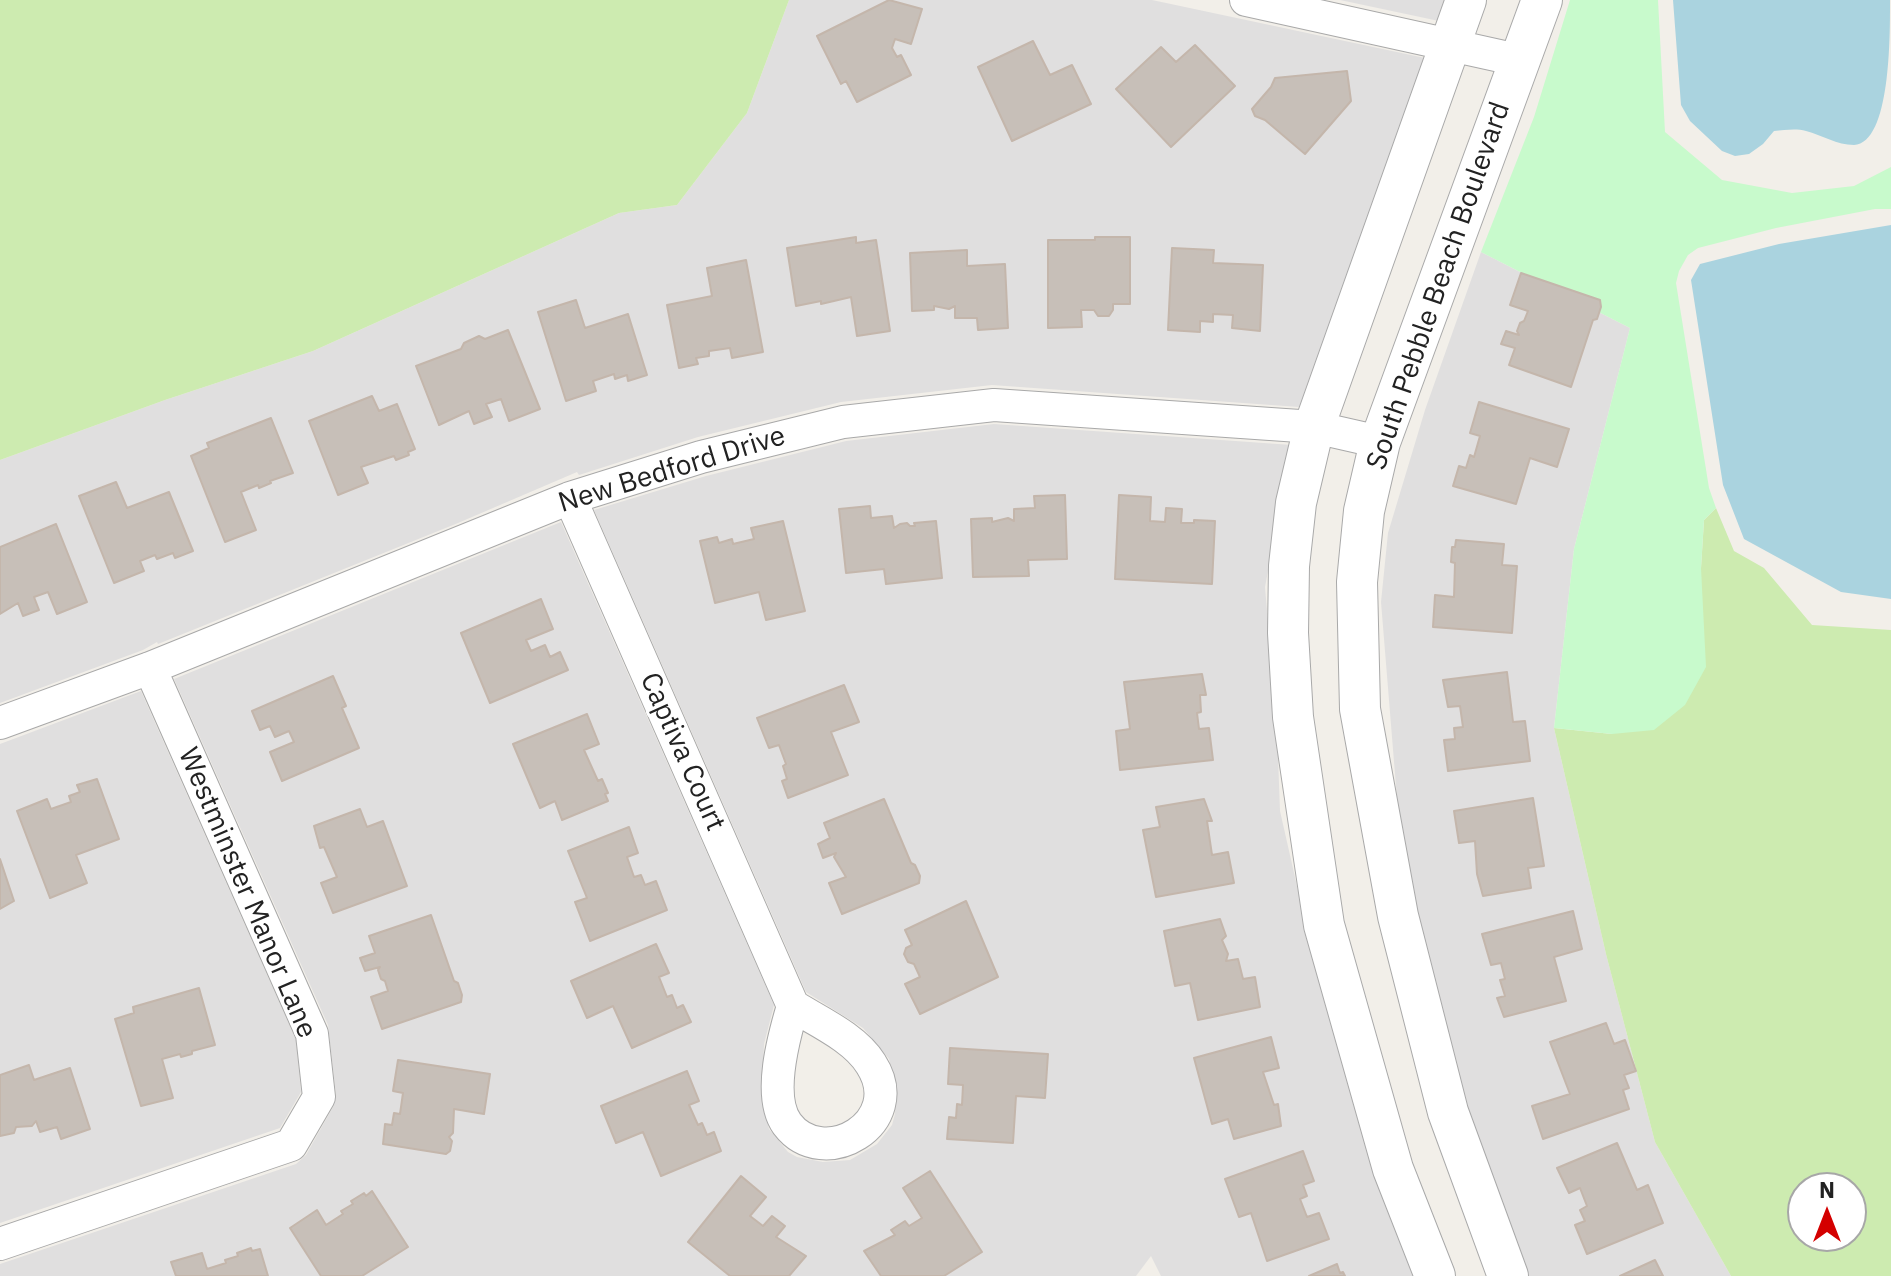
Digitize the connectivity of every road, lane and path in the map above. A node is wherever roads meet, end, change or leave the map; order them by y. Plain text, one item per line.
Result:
1 (1246, 0) edge
2 (1466, 0) edge
3 (1542, 0) edge
4 (1449, 43) junction
5 (1518, 60) junction
6 (1314, 427) junction
7 (1380, 442) junction
8 (570, 498) junction
9 (150, 668) junction
10 (0, 723) edge
11 (793, 1006) dead end
12 (0, 1244) edge
13 (1435, 1276) edge
14 (1508, 1276) edge

1 - 4 street
2 - 4 street
3 - 5 street, South Pebble Beach Boulevard
4 - 5 street
4 - 6 street
5 - 7 street, South Pebble Beach Boulevard
6 - 7 street, New Bedford Drive
6 - 8 street, New Bedford Drive
6 - 13 street
7 - 14 street, South Pebble Beach Boulevard
8 - 9 street, New Bedford Drive
8 - 11 street, Captiva Court
9 - 10 street, New Bedford Drive
9 - 12 street, Westminster Manor Lane

